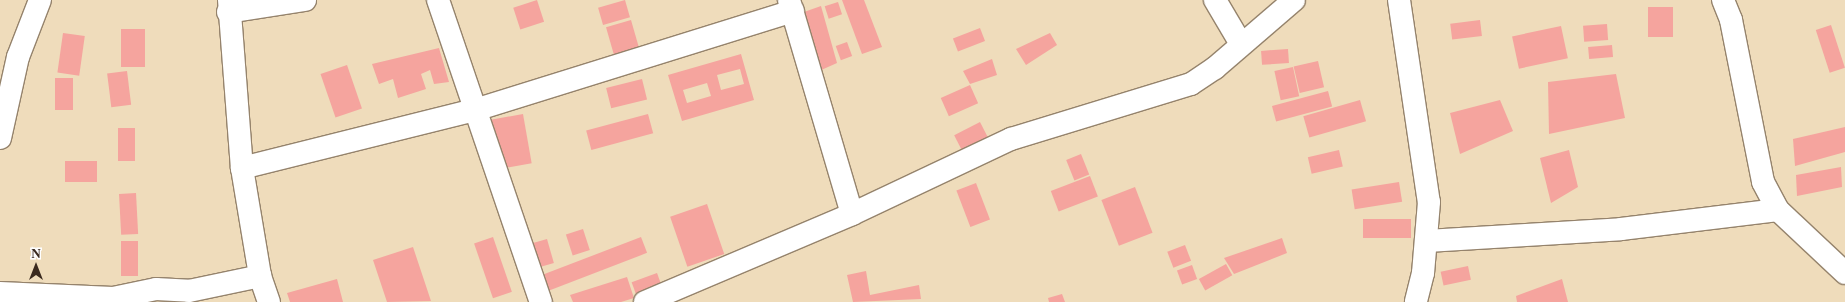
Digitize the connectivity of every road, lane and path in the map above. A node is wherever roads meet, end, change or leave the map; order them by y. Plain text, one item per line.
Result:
1 (40, 0) edge
2 (305, 0) edge
3 (438, 0) edge
4 (1215, 0) edge
5 (1294, 0) edge
6 (1399, 0) edge
7 (1723, 0) edge
8 (229, 6) edge
9 (791, 6) edge
10 (1241, 44) junction
11 (9, 58) edge
12 (475, 110) junction
13 (0, 138) edge
14 (242, 168) junction
15 (1778, 210) junction
16 (852, 214) junction
17 (1427, 241) junction
18 (1845, 273) edge
19 (260, 276) junction
20 (0, 293) edge
21 (270, 302) edge
22 (540, 302) edge
23 (645, 302) edge
24 (1416, 302) edge

1 - 11 street
2 - 8 street
3 - 12 street
4 - 10 street
5 - 10 street
6 - 17 street
7 - 15 street
8 - 14 street
9 - 12 street
9 - 16 street
10 - 16 street
11 - 13 street
12 - 14 street
12 - 22 street
14 - 19 street
15 - 17 street
15 - 18 street
16 - 23 street
17 - 24 street
19 - 20 street
19 - 21 street

